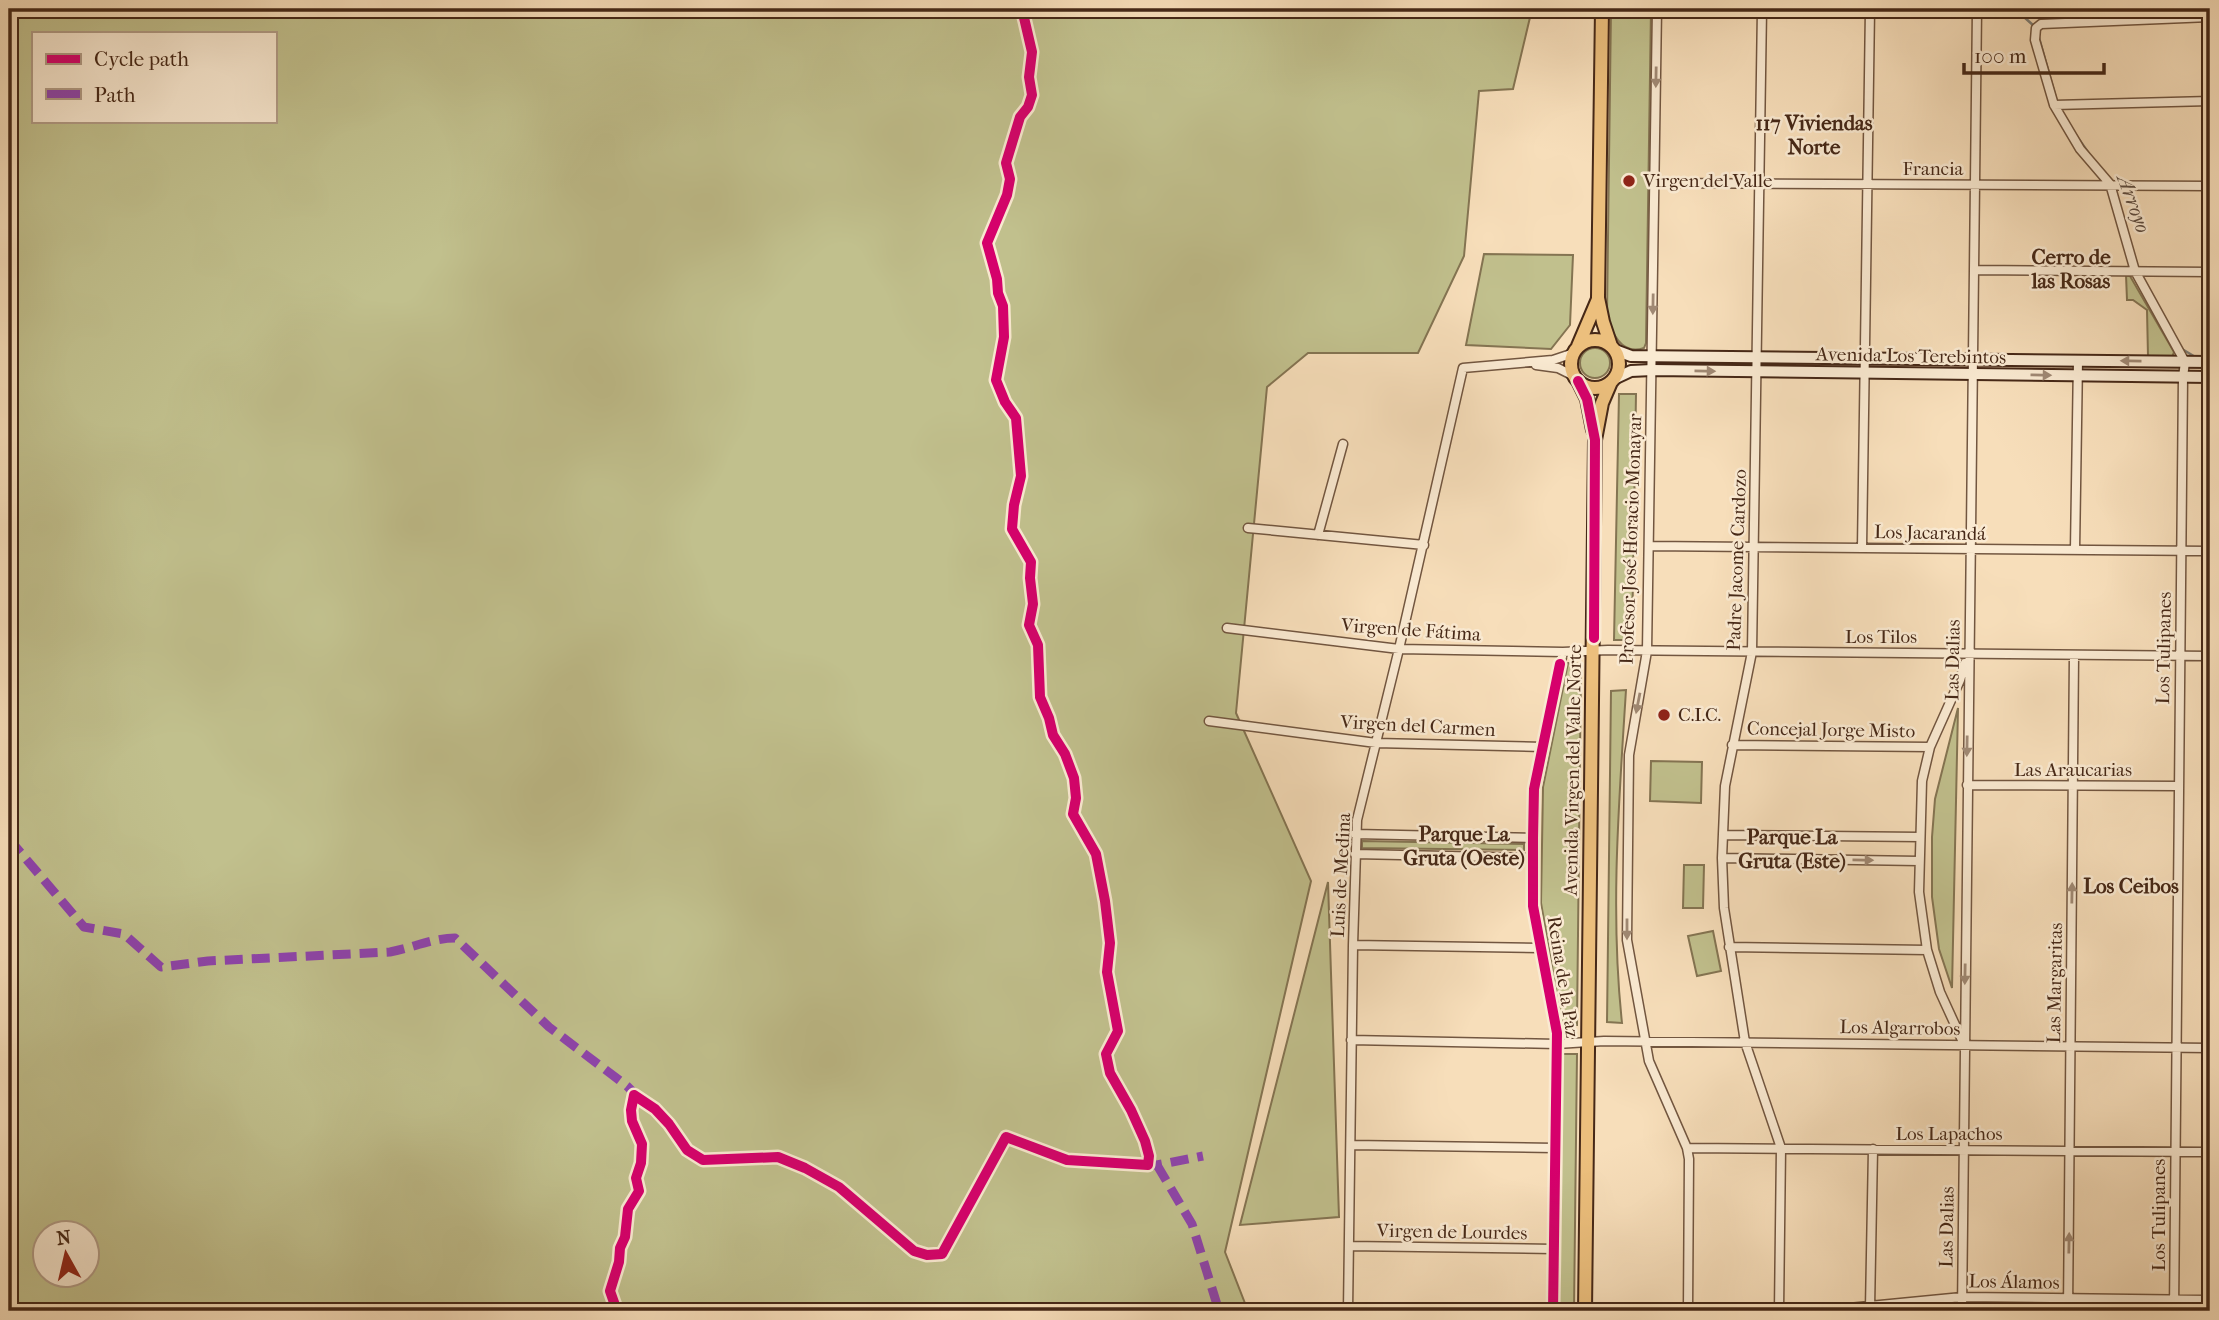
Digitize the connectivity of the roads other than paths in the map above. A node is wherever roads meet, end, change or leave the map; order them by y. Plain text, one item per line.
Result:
1 (1602, 9) edge
2 (1657, 9) edge
3 (1762, 9) edge
4 (1870, 9) edge
5 (1977, 9) edge
6 (2210, 17) edge
7 (2210, 101) edge
8 (2054, 106) junction
9 (1655, 183) junction
10 (1760, 184) junction
11 (2110, 184) junction
12 (1867, 185) junction
13 (1975, 185) junction
14 (2210, 186) edge
15 (1974, 270) junction
16 (2135, 271) junction
17 (2210, 272) edge
18 (1598, 298) junction
19 (1613, 348) junction
20 (1575, 351) junction
21 (1652, 356) junction
22 (1757, 357) junction
23 (1864, 358) junction
24 (1973, 360) junction
25 (2078, 360) junction
26 (2185, 362) junction
27 (2210, 362) edge
28 (1519, 363) junction
29 (1652, 370) junction
30 (1757, 371) junction
31 (1864, 373) junction
32 (1973, 374) junction
33 (2078, 375) junction
34 (2183, 377) junction
35 (2210, 377) edge
36 (1576, 378) junction
37 (1613, 381) junction
38 (1595, 440) junction
39 (1343, 444) dead end
40 (1248, 528) dead end
41 (1318, 535) junction
42 (1424, 545) junction
43 (1649, 546) junction
44 (1754, 547) junction
45 (1862, 548) junction
46 (1970, 549) junction
47 (2075, 550) junction
48 (2181, 551) junction
49 (2210, 551) edge
50 (1227, 628) dead end
51 (1399, 649) junction
52 (1594, 651) junction
53 (1647, 651) junction
54 (1563, 652) junction
55 (1752, 652) junction
56 (1968, 653) junction
57 (2074, 654) junction
58 (2180, 656) junction
59 (2210, 656) edge
60 (1209, 721) dead end
61 (1376, 743) junction
62 (1732, 745) junction
63 (1543, 747) junction
64 (1930, 747) junction
65 (1967, 785) junction
66 (2073, 785) junction
67 (2179, 786) junction
68 (1355, 834) junction
69 (1723, 835) junction
70 (1920, 837) junction
71 (1533, 838) junction
72 (1355, 854) junction
73 (1533, 858) junction
74 (1722, 858) junction
75 (1919, 860) junction
76 (1353, 946) junction
77 (1729, 947) junction
78 (1541, 948) junction
79 (1927, 950) junction
80 (1351, 1040) junction
81 (1589, 1041) junction
82 (1644, 1041) junction
83 (1745, 1042) junction
84 (1557, 1044) junction
85 (1964, 1045) junction
86 (2071, 1046) junction
87 (2176, 1047) junction
88 (2210, 1048) edge
89 (1351, 1145) junction
90 (1687, 1147) junction
91 (1555, 1148) junction
92 (1781, 1148) junction
93 (1873, 1149) junction
94 (1964, 1149) junction
95 (2070, 1150) junction
96 (2176, 1152) junction
97 (2210, 1152) edge
98 (1349, 1246) junction
99 (1554, 1249) junction
100 (1962, 1297) junction
101 (2068, 1298) junction
102 (2175, 1299) junction
103 (2210, 1300) edge
104 (1870, 1309) edge
105 (1348, 1311) edge
106 (1553, 1311) edge
107 (1585, 1311) edge
108 (1688, 1311) edge
109 (1779, 1311) edge
110 (1818, 1311) edge
111 (1962, 1311) edge
112 (2068, 1311) edge
113 (2174, 1311) edge

1 - 18 main road
2 -> 9 street, Profesor José Horacio Monayar
3 - 10 street, Padre Jacome Cardozo
4 - 12 street
5 - 13 street, Las Dalias
6 - 8 street
7 - 8 street
8 - 11 street
9 - 10 street, Francia
9 -> 21 street, Profesor José Horacio Monayar
10 - 12 street, Francia
10 - 22 street, Padre Jacome Cardozo
11 - 13 street, Francia
11 - 14 street, Francia
11 - 16 street
12 - 13 street, Francia
12 - 23 street
13 - 15 street, Las Dalias
15 - 16 street
15 - 24 street, Las Dalias
16 - 17 street
16 - 26 street
18 - 19 main road
18 - 20 main road
19 - 20 main road
19 - 21 main road, Avenida Los Terebintos
19 - 37 main road
20 - 28 street
20 - 36 main road
21 - 22 main road, Avenida Los Terebintos
21 - 29 street, Profesor José Horacio Monayar
22 - 23 main road, Avenida Los Terebintos
22 - 30 street, Padre Jacome Cardozo
23 - 24 main road, Avenida Los Terebintos
23 - 31 street
24 - 25 main road, Avenida Los Terebintos
24 - 32 street, Las Dalias
26 -> 25 main road, Avenida Los Terebintos
25 - 33 street
26 - 27 main road, Avenida Los Terebintos
26 - 34 street, Los Tulipanes
28 - 36 street
28 - 42 street, Luis de Medina
29 -> 30 main road, Avenida Los Terebintos
29 - 37 main road, Avenida Los Terebintos
29 - 43 street, Profesor José Horacio Monayar
30 - 31 main road, Avenida Los Terebintos
30 - 44 street, Padre Jacome Cardozo
31 - 32 main road, Avenida Los Terebintos
31 - 45 street
32 -> 33 main road, Avenida Los Terebintos
32 - 46 street, Las Dalias
33 - 34 main road, Avenida Los Terebintos
33 - 47 street
34 - 35 main road, Avenida Los Terebintos
34 - 48 street, Los Tulipanes
36 - 37 main road
36 - 38 main road, Avenida Virgen del Valle Norte
37 - 38 main road, Avenida Virgen del Valle Norte
38 - 52 main road, Avenida Virgen del Valle Norte
39 - 41 street
40 - 41 street
41 - 42 street
42 - 51 street, Luis de Medina
43 - 44 street, Los Jacarandá
43 - 53 street, Profesor José Horacio Monayar
44 - 45 street, Los Jacarandá
44 - 55 street, Padre Jacome Cardozo
45 - 46 street, Los Jacarandá
46 - 47 street, Los Jacarandá
46 - 56 street, Las Dalias
47 - 48 street, Los Jacarandá
48 - 49 street, Los Jacarandá
48 - 58 street, Los Tulipanes
50 - 51 street, Virgen de Fátima
51 - 54 street, Virgen de Fátima
51 - 61 street, Luis de Medina
52 - 53 street, Los Tilos
52 - 54 street, Virgen de Fátima
52 - 81 main road, Avenida Virgen del Valle Norte
53 - 55 street, Los Tilos
53 -> 82 street, Profesor José Horacio Monayar
54 - 63 street, Reina de la Paz
55 - 56 street, Los Tilos
55 - 62 street, Padre Jacome Cardozo
56 - 57 street, Los Tilos
56 - 64 street
56 -> 65 street, Las Dalias
57 - 58 street, Los Tilos
57 - 66 street, Las Margaritas
58 - 59 street, Los Tilos
58 - 67 street, Los Tulipanes
60 - 61 street, Virgen del Carmen
61 - 63 street, Virgen del Carmen
61 - 68 street, Luis de Medina
62 - 64 street, Concejal Jorge Misto
62 - 69 street, Padre Jacome Cardozo
63 - 71 street, Reina de la Paz
64 - 70 street
65 - 66 street, Las Araucarias
65 -> 85 street, Las Dalias
66 - 67 street, Las Araucarias
86 -> 66 street, Las Margaritas
67 - 87 street, Los Tulipanes
68 - 71 street
68 - 72 street, Luis de Medina
69 - 70 street
69 - 74 street, Padre Jacome Cardozo
70 - 75 street
71 - 73 street, Reina de la Paz
72 - 73 street
72 - 76 street, Luis de Medina
73 - 78 street, Reina de la Paz
74 -> 75 street
74 - 77 street, Padre Jacome Cardozo
75 - 79 street
76 - 78 street
76 - 80 street, Luis de Medina
77 - 79 street
77 - 83 street, Padre Jacome Cardozo
78 - 84 street, Reina de la Paz
79 - 85 street
80 - 84 street, Los Algarrobos
80 - 89 street, Luis de Medina
81 - 82 street, Los Algarrobos
81 - 84 street, Los Algarrobos
81 - 107 main road, Avenida Virgen del Valle Norte
82 - 83 street, Los Algarrobos
82 - 90 street, Profesor José Horacio Monayar
83 - 85 street, Los Algarrobos
83 - 92 street, Padre Jacome Cardozo
84 - 91 street, Reina de la Paz
85 - 86 street, Los Algarrobos
85 - 94 street, Las Dalias
86 - 87 street, Los Algarrobos
86 - 95 street, Las Margaritas
87 - 88 street, Los Algarrobos
87 - 96 street, Los Tulipanes
89 - 91 street
89 - 98 street, Luis de Medina
90 - 92 street, Los Lapachos
90 - 108 street, Profesor José Horacio Monayar
91 - 99 street, Reina de la Paz
92 - 93 street, Los Lapachos
92 - 109 street, Padre Jacome Cardozo
93 - 94 street, Los Lapachos
93 - 104 street
94 - 95 street, Los Lapachos
94 - 100 street, Las Dalias
95 - 96 street, Los Lapachos
101 -> 95 street, Las Margaritas
96 - 97 street, Los Lapachos
96 - 102 street, Los Tulipanes
98 - 99 street, Virgen de Lourdes
98 - 105 street, Luis de Medina
99 - 106 street, Reina de la Paz
100 - 101 street, Los Álamos
100 - 104 street, Los Álamos
100 - 111 street, Las Dalias
101 - 102 street, Los Álamos
101 - 112 street, Las Margaritas
102 - 103 street, Los Álamos
102 - 113 street, Los Tulipanes
104 - 110 street, Los Álamos

